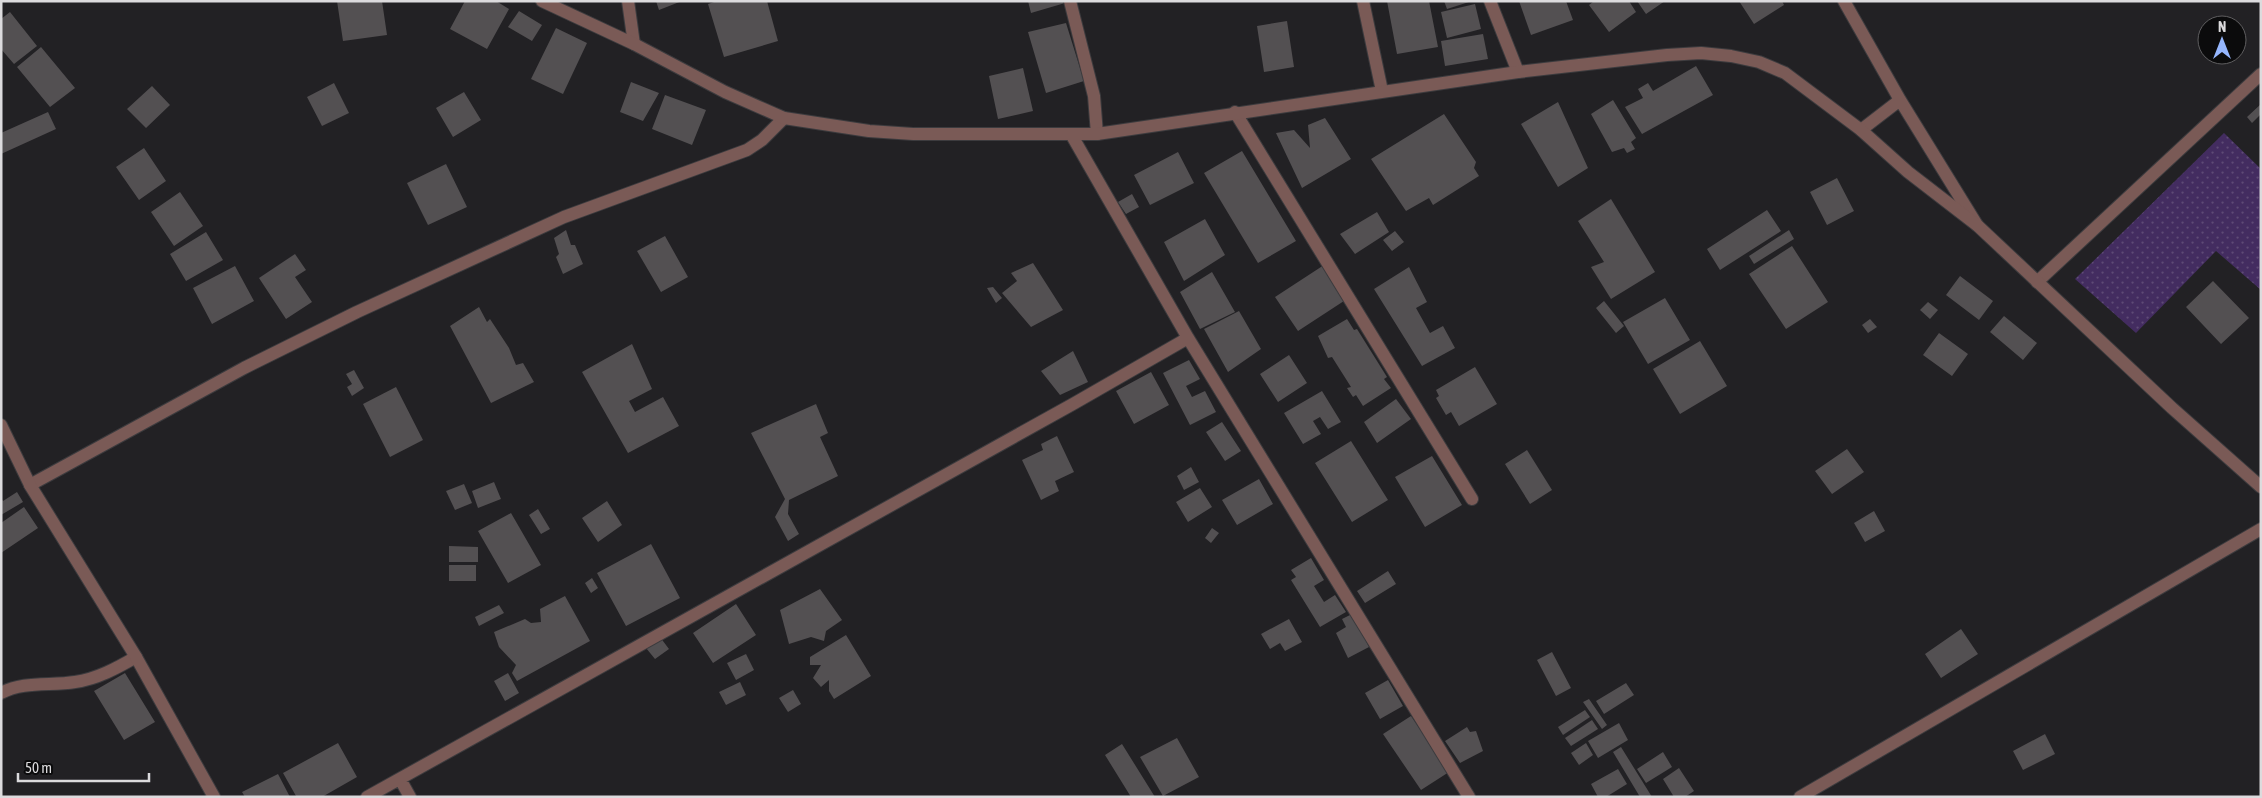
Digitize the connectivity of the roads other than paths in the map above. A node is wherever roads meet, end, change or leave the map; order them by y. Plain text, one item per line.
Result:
1 (542, 1) edge
2 (628, 1) edge
3 (1070, 1) edge
4 (1363, 1) edge
5 (1490, 1) edge
6 (1844, 1) edge
7 (634, 44) junction
8 (1518, 72) junction
9 (2261, 74) edge
10 (1382, 91) junction
11 (1900, 100) junction
12 (1235, 112) junction
13 (784, 118) junction
14 (1862, 130) junction
15 (1071, 134) junction
16 (1097, 134) junction
17 (1978, 226) junction
18 (2037, 282) junction
19 (1188, 338) junction
20 (1, 425) edge
21 (30, 485) junction
22 (2261, 487) edge
23 (1472, 499) dead end
24 (2261, 529) edge
25 (136, 657) junction
26 (1, 693) edge
27 (400, 779) junction
28 (214, 797) edge
29 (367, 797) edge
30 (410, 797) edge
31 (1469, 797) edge
32 (1800, 797) edge

1 - 7 street
2 - 7 street
3 - 16 street
4 - 10 street
5 - 8 street
6 - 11 street
7 - 13 street
8 - 10 street
8 - 14 street
9 - 18 street
10 - 12 street
11 - 14 street
11 - 17 street
12 - 16 street
12 - 23 street
13 - 15 street
13 - 21 street
14 - 17 street
15 - 16 street
15 - 19 street
17 - 18 street
18 - 22 street
19 - 27 street
19 - 31 street
20 - 21 street
21 - 25 street
24 - 32 street
25 - 26 street
25 - 28 street
27 - 29 street
27 - 30 street

